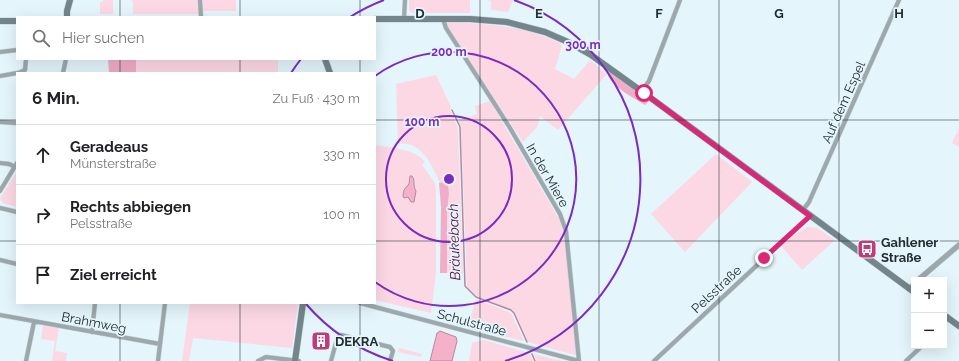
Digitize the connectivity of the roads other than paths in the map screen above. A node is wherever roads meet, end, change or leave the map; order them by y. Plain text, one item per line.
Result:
1 (70, 0) edge
2 (200, 0) edge
3 (405, 0) edge
4 (680, 0) edge
5 (899, 0) edge
6 (70, 16) edge
7 (201, 16) edge
8 (376, 19) edge
9 (404, 19) junction
10 (443, 19) junction
11 (0, 21) edge
12 (16, 21) edge
13 (16, 50) edge
14 (0, 52) edge
15 (26, 60) edge
16 (66, 60) edge
17 (325, 60) edge
18 (20, 72) edge
19 (63, 72) edge
20 (330, 72) edge
21 (16, 73) edge
22 (0, 76) edge
23 (642, 91) junction
24 (0, 122) edge
25 (16, 123) edge
26 (0, 163) edge
27 (16, 165) edge
28 (0, 191) edge
29 (0, 208) edge
30 (803, 210) junction
31 (16, 212) edge
32 (810, 216) junction
33 (959, 245) edge
34 (0, 260) edge
35 (16, 264) edge
36 (922, 277) edge
37 (911, 290) edge
38 (95, 304) edge
39 (165, 304) edge
40 (303, 304) edge
41 (364, 304) edge
42 (0, 315) edge
43 (947, 317) edge
44 (34, 322) junction
45 (959, 326) edge
46 (92, 332) junction
47 (160, 344) junction
48 (919, 349) edge
49 (26, 361) edge
50 (158, 361) edge
51 (258, 361) edge
52 (295, 361) edge
53 (299, 361) edge
54 (331, 361) edge
55 (390, 361) edge
56 (579, 361) edge
57 (654, 361) edge
58 (906, 361) edge

1 - 6 main road
2 - 7 street
3 - 9 street
4 - 23 street
5 - 30 street, Auf dem Espel
8 - 9 main road
9 - 10 main road
10 - 23 main road
10 - 56 street, In der Miere
11 - 12 main road
13 - 14 street
15 - 18 street
16 - 19 street
17 - 20 main road
21 - 22 street
23 - 30 main road
24 - 25 street
26 - 27 street
27 - 28 street
29 - 31 street
30 - 32 main road
32 - 37 main road
32 - 57 street, Pelsstraße
33 - 36 street
34 - 35 street
38 - 46 street
39 - 47 street
40 - 52 main road
41 - 56 street, Schulstraße
42 - 44 street, Brahmweg
43 - 45 main road
44 - 46 street, Brahmweg
44 - 49 street
46 - 47 street, Brahmweg
47 - 50 street
48 - 58 street
51 - 52 street
52 - 53 street
54 - 55 street

